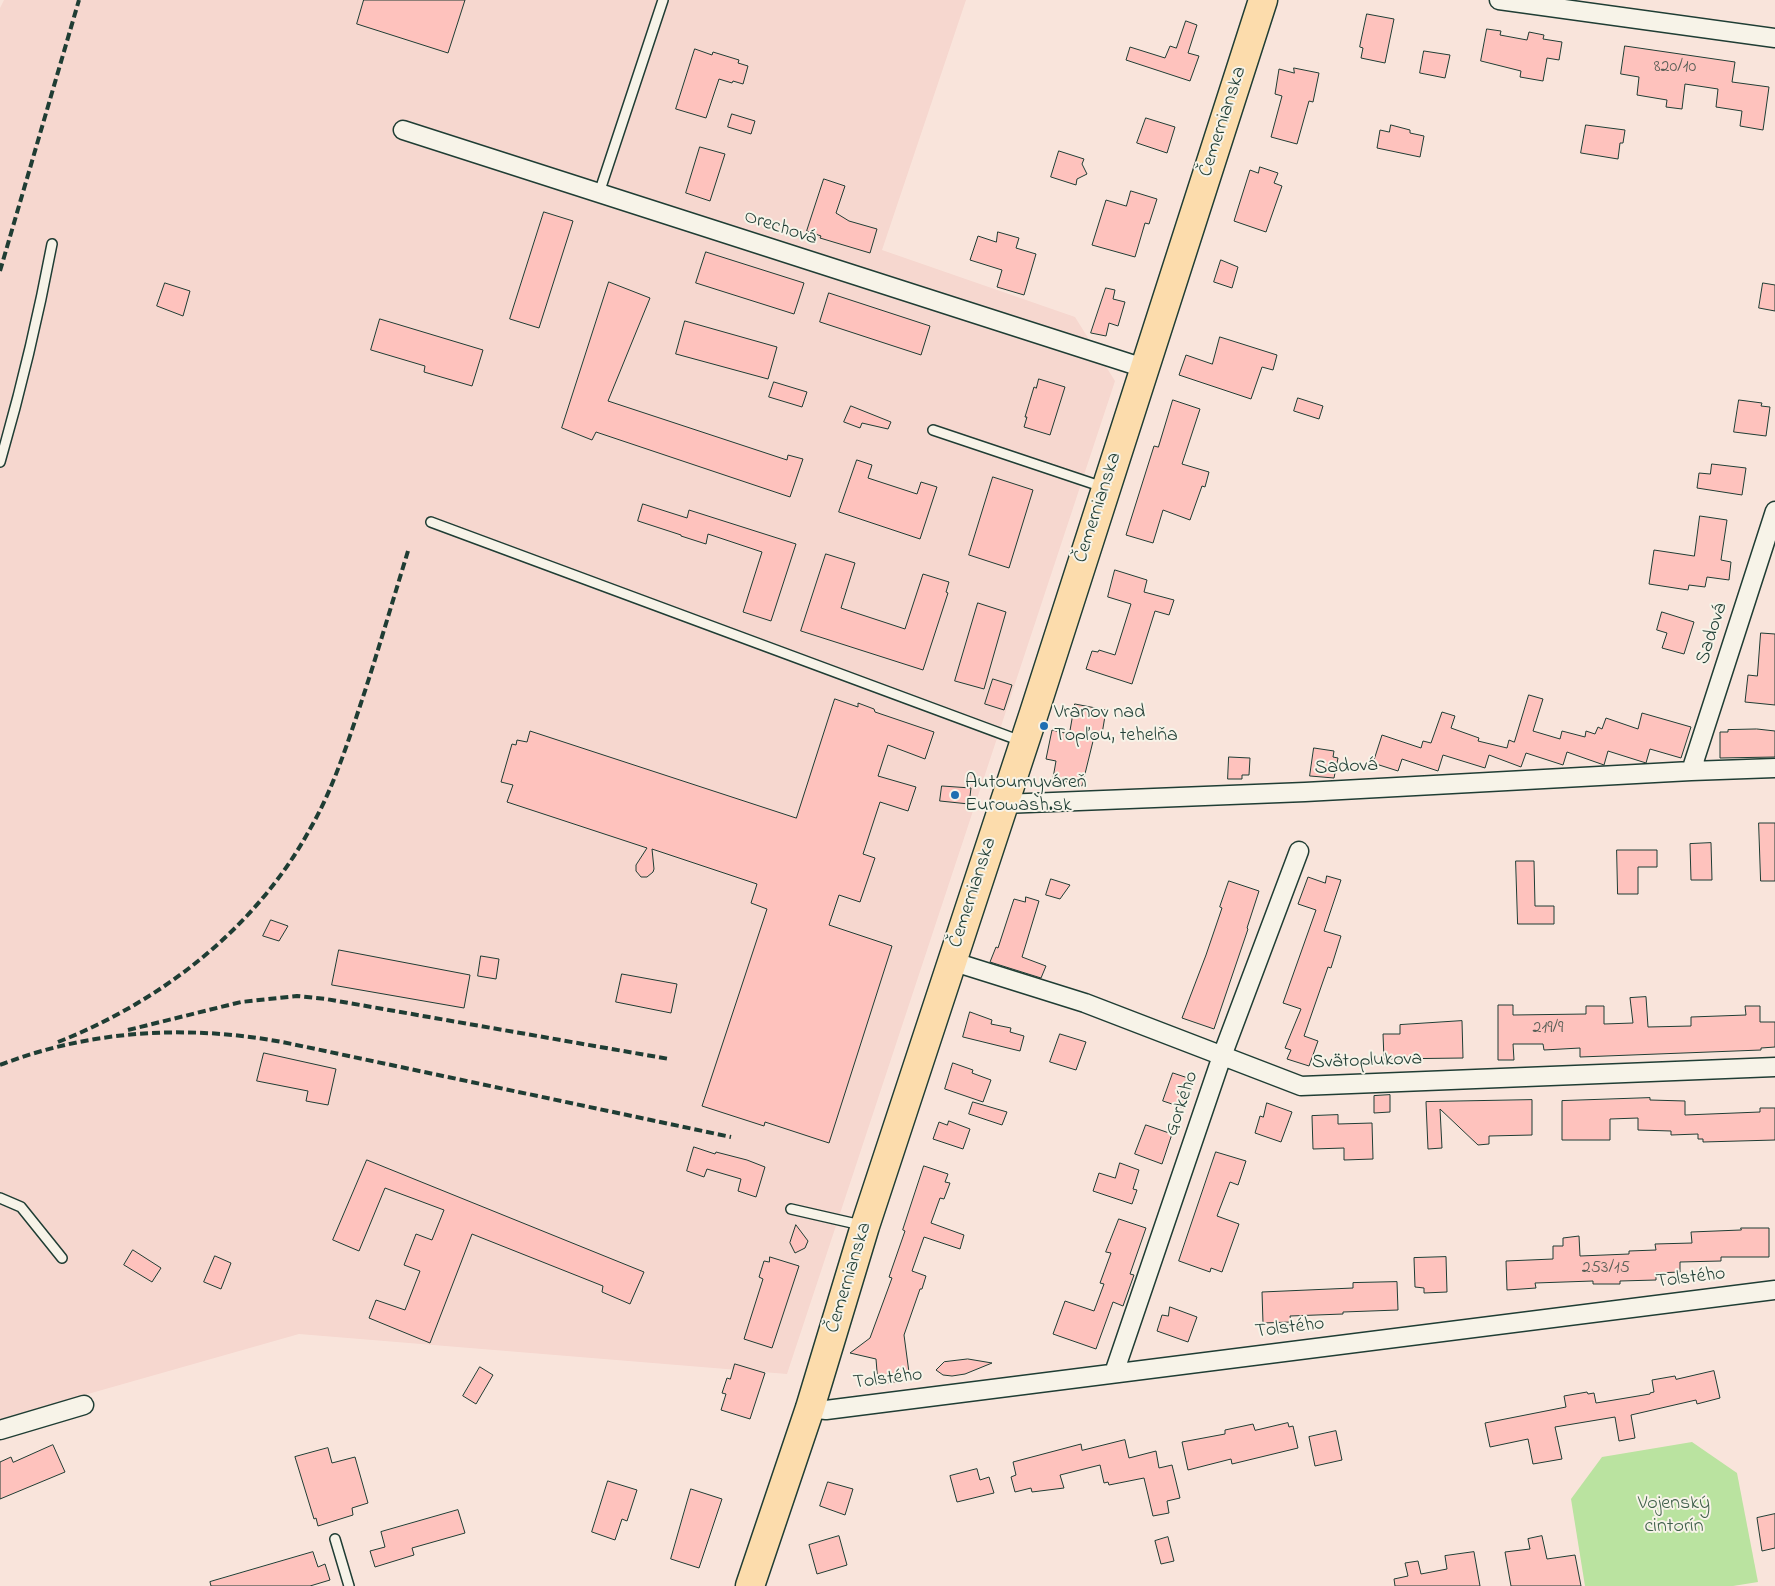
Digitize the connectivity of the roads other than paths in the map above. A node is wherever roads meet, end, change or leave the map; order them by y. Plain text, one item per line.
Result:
1 (663, 0) edge
2 (1263, 0) edge
3 (1499, 0) edge
4 (1775, 38) edge
5 (403, 130) dead end
6 (599, 193) junction
7 (52, 244) dead end
8 (1144, 368) junction
9 (933, 430) dead end
10 (0, 462) edge
11 (1106, 488) junction
12 (1775, 511) edge
13 (431, 522) dead end
14 (1024, 742) junction
15 (1775, 768) edge
16 (1691, 771) junction
17 (1003, 804) junction
18 (1299, 851) dead end
19 (951, 962) junction
20 (1222, 1056) junction
21 (1775, 1067) edge
22 (0, 1198) edge
23 (791, 1208) dead end
24 (865, 1226) junction
25 (62, 1258) dead end
26 (1775, 1290) edge
27 (1114, 1372) junction
28 (84, 1406) dead end
29 (810, 1408) junction
30 (0, 1430) edge
31 (335, 1539) dead end
32 (349, 1586) edge
33 (750, 1586) edge

1 - 6 lane
2 - 8 main road, Čemernianska
3 - 4 street
5 - 6 street, Orechová
6 - 8 street, Orechová
7 - 10 lane
8 - 11 main road, Čemernianska
9 - 11 lane
11 - 14 main road, Čemernianska
12 - 16 street, Sadová
13 - 14 lane
14 - 17 main road, Čemernianska
15 - 16 street, Sadová
16 - 17 street, Sadová
17 - 19 main road, Čemernianska
18 - 20 street, Gorkého
19 - 20 street, Svätoplukova
19 - 24 main road, Čemernianska
20 - 21 street, Svätoplukova
20 - 27 street, Gorkého
22 - 25 lane
23 - 24 lane
24 - 29 main road, Čemernianska
26 - 27 street, Tolstého
27 - 29 street, Tolstého
28 - 30 street
29 - 33 main road, Čemernianska
31 - 32 lane

